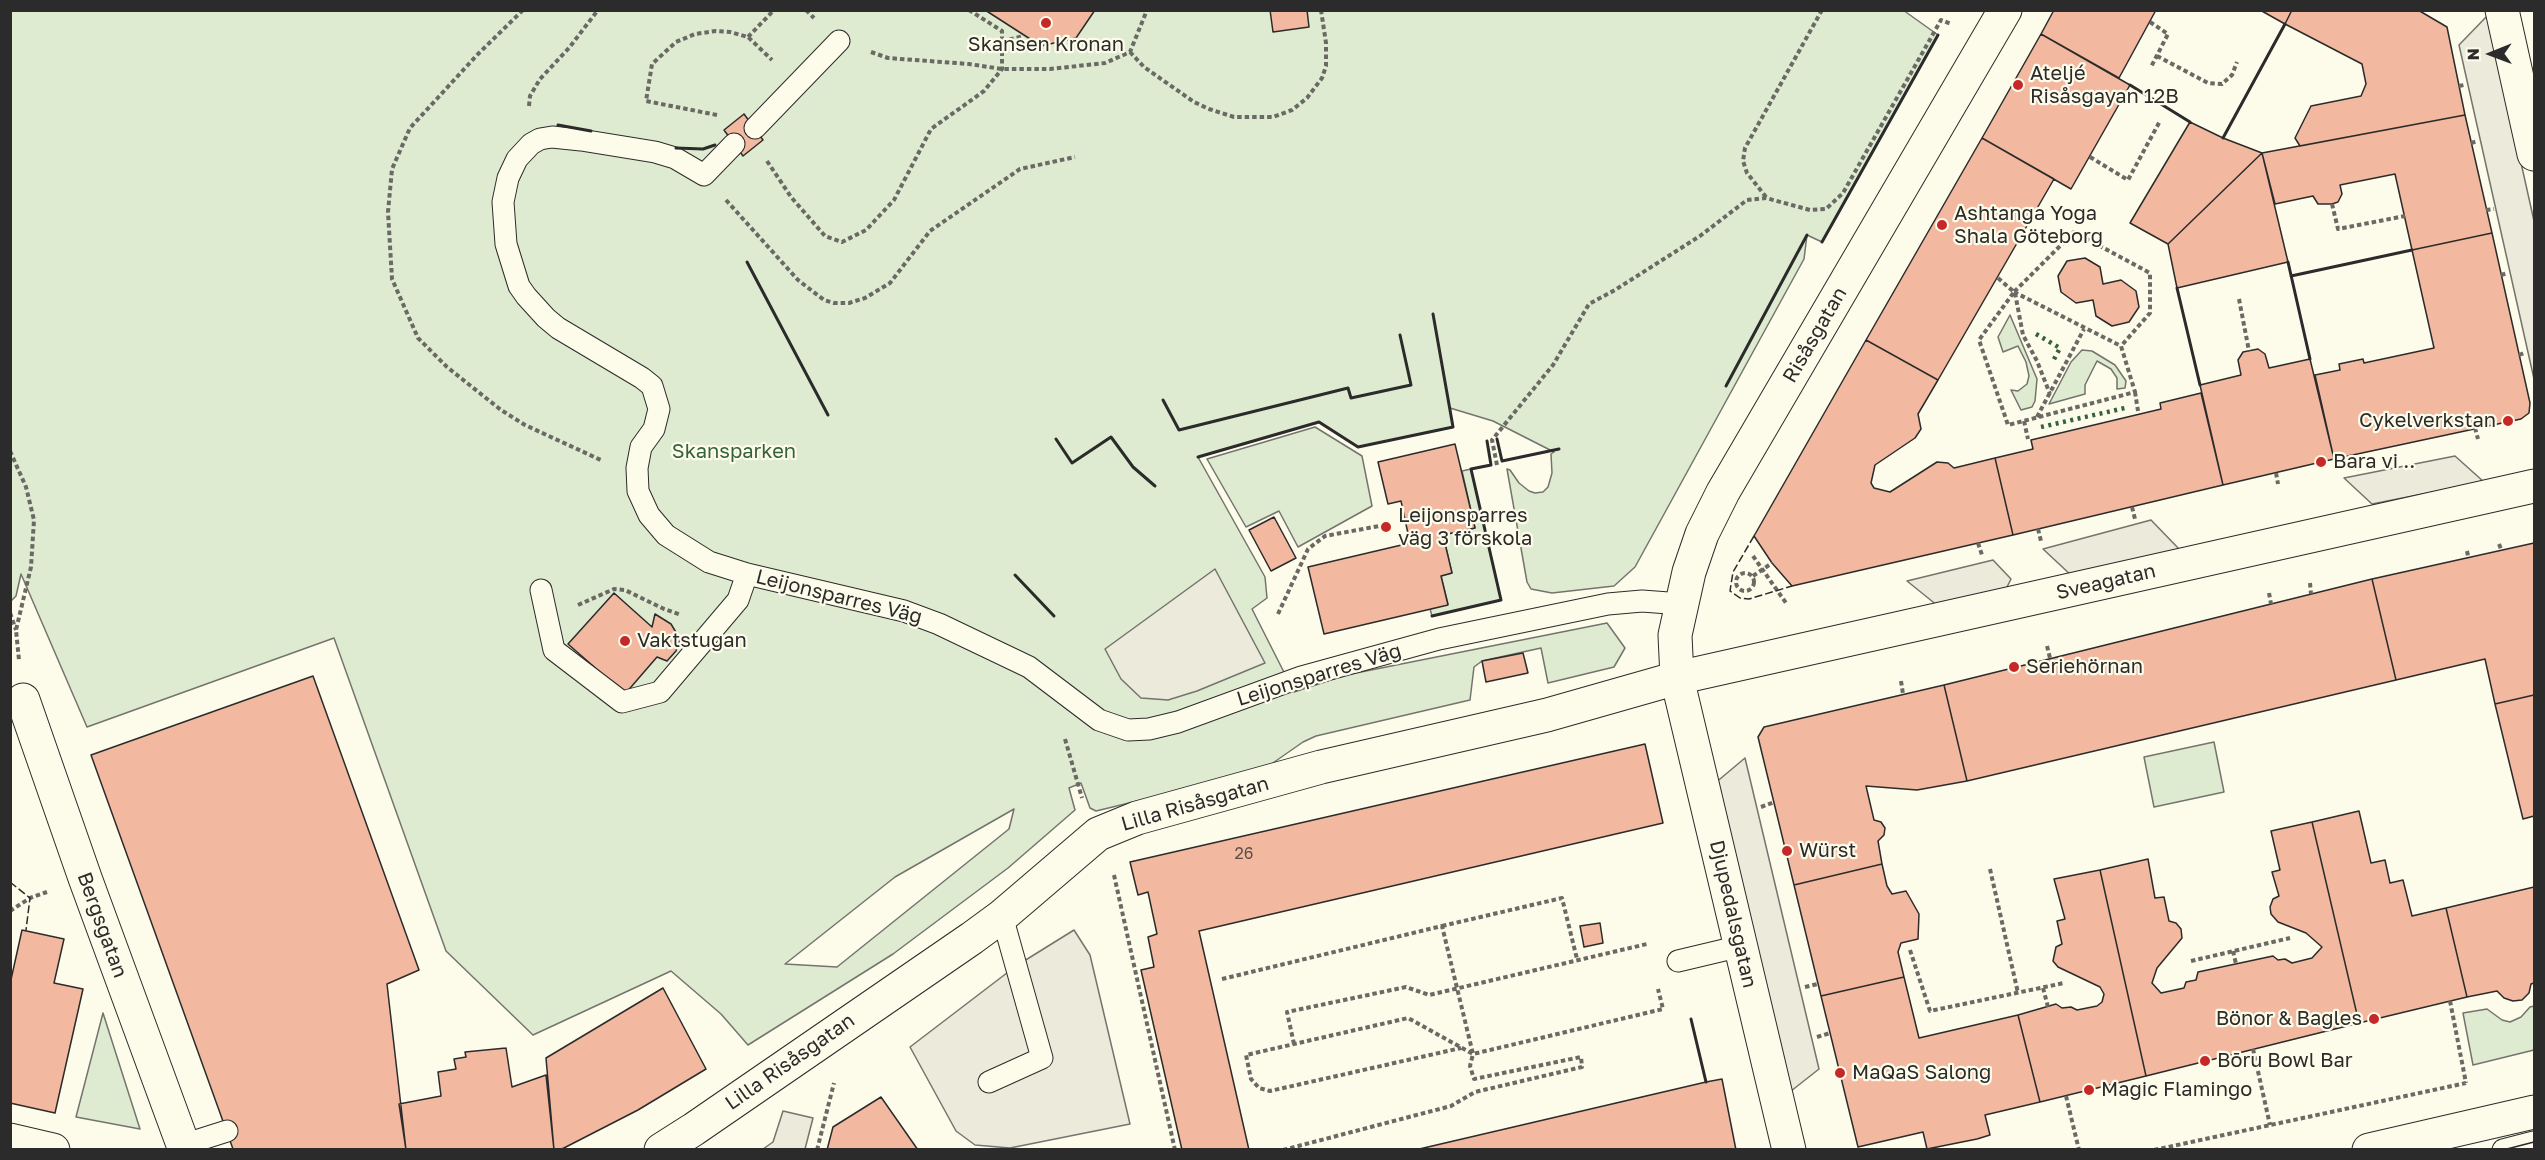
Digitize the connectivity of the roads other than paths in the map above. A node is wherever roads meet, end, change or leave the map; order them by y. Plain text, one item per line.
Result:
1 (2005, 10) edge
2 (2502, 10) edge
3 (839, 40) road end
4 (755, 128) dead end
5 (734, 144) dead end
6 (2535, 154) edge
7 (2535, 486) edge
8 (747, 574) junction
9 (541, 590) dead end
10 (1682, 604) junction
11 (1677, 678) junction
12 (23, 700) road end
13 (1002, 916) junction
14 (1741, 946) junction
15 (1678, 961) dead end
16 (989, 1082) dead end
17 (2535, 1112) edge
18 (227, 1131) dead end
19 (10, 1140) edge
20 (2535, 1142) edge
21 (184, 1147) edge
22 (53, 1149) edge
23 (661, 1149) edge
24 (1789, 1149) edge
25 (2369, 1149) edge
26 (2503, 1149) edge

1 - 10 street, Risåsgatan
2 - 6 street
3 - 4 lane
5 - 8 lane, Leijonsparres Väg
7 - 11 street, Sveagatan
8 - 9 lane
8 - 10 lane, Leijonsparres Väg
10 - 11 street, Risåsgatan
11 - 13 street, Lilla Risåsgatan
11 - 14 street, Djupedalsgatan
12 - 21 street, Bergsgatan
13 - 16 lane
13 - 23 street, Lilla Risåsgatan
14 - 15 lane
14 - 24 street, Djupedalsgatan
17 - 25 street
18 - 21 lane
19 - 22 street
20 - 26 lane

